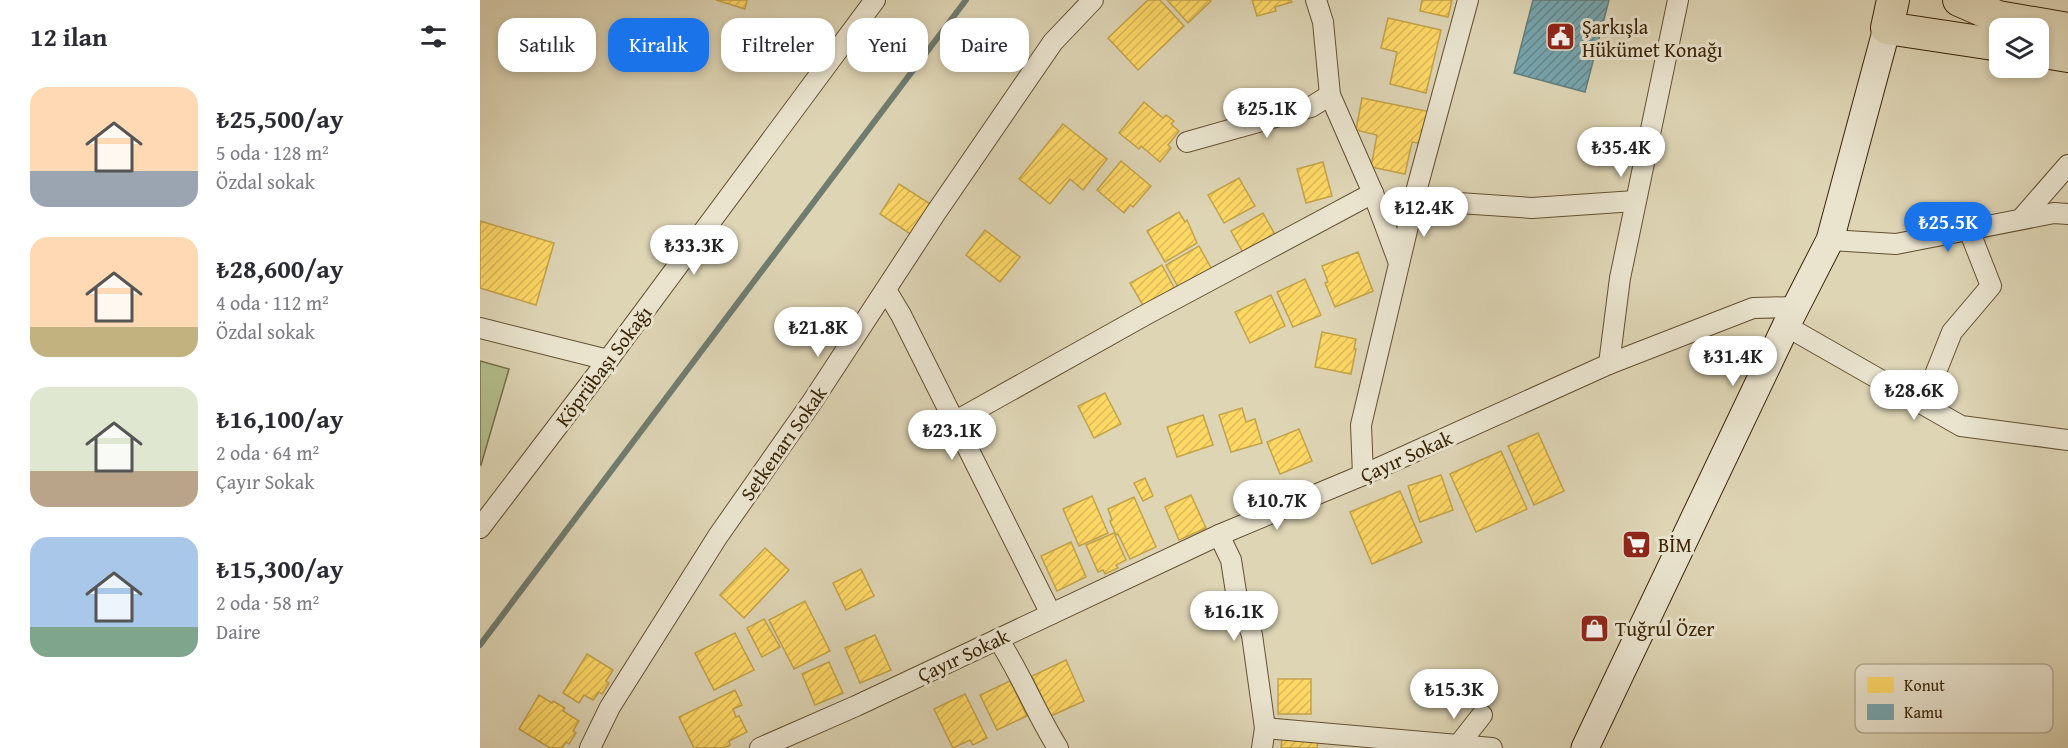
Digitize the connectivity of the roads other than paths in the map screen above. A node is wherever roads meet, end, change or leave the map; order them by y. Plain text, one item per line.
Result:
1 (875, 0) edge
2 (1093, 0) edge
3 (1316, 0) edge
4 (1468, 0) edge
5 (1678, 0) edge
6 (1959, 0) edge
7 (1890, 14) edge
8 (2068, 29) edge
9 (1989, 42) edge
10 (2049, 53) edge
11 (2068, 56) edge
12 (1330, 95) junction
13 (1187, 142) dead end
14 (2068, 165) edge
15 (1373, 193) junction
16 (1414, 200) junction
17 (1635, 201) junction
18 (2068, 214) edge
19 (2021, 219) junction
20 (1969, 230) junction
21 (1830, 240) junction
22 (1399, 263) junction
23 (886, 290) junction
24 (1791, 317) junction
25 (480, 328) edge
26 (608, 360) junction
27 (1609, 364) junction
28 (1932, 410) junction
29 (954, 422) junction
30 (2068, 440) edge
31 (1363, 476) junction
32 (480, 528) edge
33 (1219, 535) junction
34 (1051, 614) junction
35 (998, 639) junction
36 (1482, 715) dead end
37 (1265, 728) junction
38 (801, 740) edge
39 (1457, 746) edge
40 (590, 748) edge
41 (760, 748) edge
42 (1058, 748) edge
43 (1262, 748) edge
44 (1492, 748) edge
45 (1585, 748) edge

1 - 26 street, Köprübaşı Sokağı
2 - 23 street, Setkenarı Sokak
3 - 12 street
4 - 16 street
5 - 17 street
6 - 8 main road
7 - 9 main road
7 - 21 main road
10 - 11 main road
12 - 13 street
12 - 15 street
14 - 19 street
15 - 22 street
15 - 29 street
16 - 17 street
16 - 22 street
17 - 27 street
18 - 19 street
19 - 20 street
20 - 21 street
20 - 28 street
21 - 24 main road
22 - 31 street
23 - 29 street
23 - 40 street, Setkenarı Sokak
24 - 27 street, Çayır Sokak
24 - 28 street
24 - 45 main road
25 - 26 street
26 - 32 street, Köprübaşı Sokağı
27 - 31 street, Çayır Sokak
28 - 30 street
29 - 34 street
31 - 33 street, Çayır Sokak
33 - 34 street, Çayır Sokak
33 - 37 street
34 - 35 street, Çayır Sokak
35 - 38 street, Çayır Sokak
35 - 42 street
36 - 39 street
37 - 39 street
37 - 43 street
38 - 41 street, Çayır Sokak
39 - 44 street

